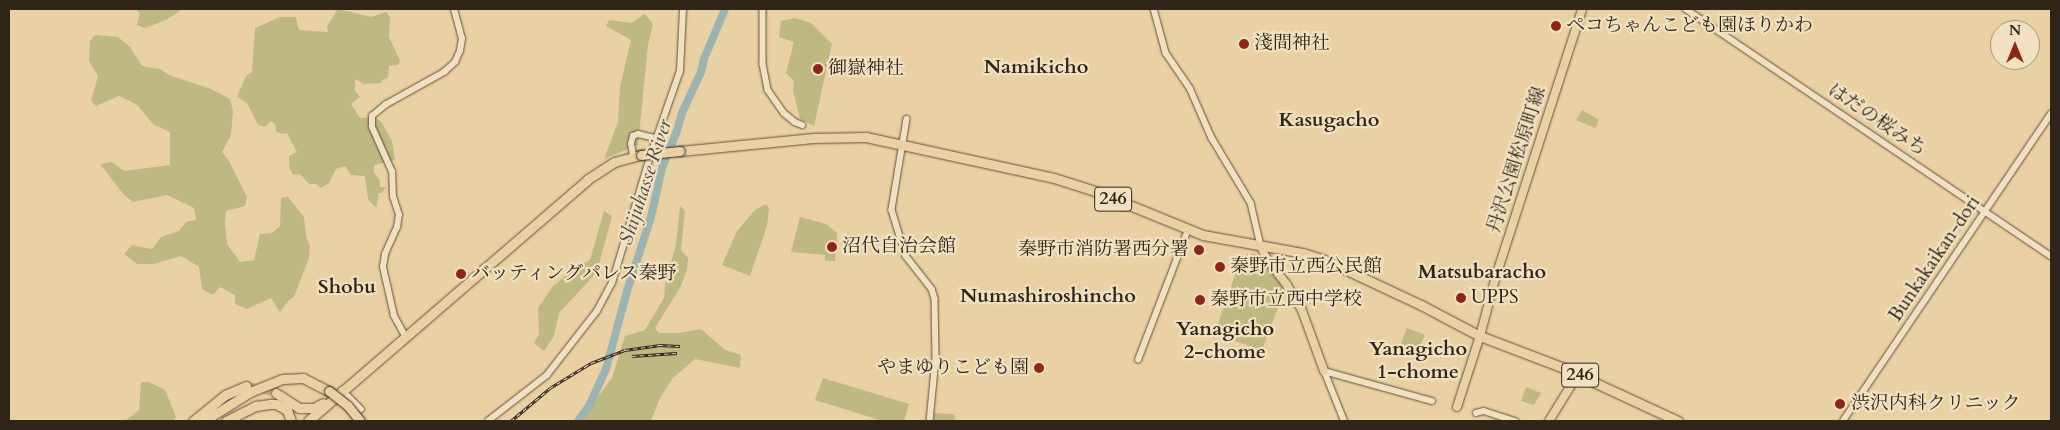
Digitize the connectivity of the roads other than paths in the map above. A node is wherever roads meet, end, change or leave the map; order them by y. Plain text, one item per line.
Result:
1 (454, 9) edge
2 (683, 9) edge
3 (763, 9) edge
4 (1154, 9) edge
5 (1582, 9) edge
6 (1686, 9) edge
7 (2051, 114) edge
8 (907, 119) dead end
9 (802, 125) dead end
10 (656, 138) junction
11 (903, 144) junction
12 (637, 156) junction
13 (1985, 211) junction
14 (1188, 230) junction
15 (1262, 246) junction
16 (2051, 256) edge
17 (405, 336) junction
18 (1480, 336) junction
19 (1138, 360) dead end
20 (1324, 371) junction
21 (1578, 374) junction
22 (246, 386) tunnel mouth
23 (342, 390) junction
24 (276, 393) tunnel mouth
25 (328, 396) junction
26 (1432, 400) dead end
27 (1458, 407) dead end
28 (360, 409) dead end
29 (1476, 413) dead end
30 (193, 421) edge
31 (204, 421) edge
32 (212, 421) edge
33 (226, 421) edge
34 (291, 421) edge
35 (308, 421) edge
36 (317, 421) edge
37 (353, 421) edge
38 (360, 421) edge
39 (488, 421) edge
40 (930, 421) edge
41 (1344, 421) edge
42 (1515, 421) edge
43 (1549, 421) edge
44 (1678, 421) edge
45 (1843, 421) edge

1 - 17 street
2 - 10 street
3 - 9 street
4 - 15 street
5 - 18 main road, 丹沢公園松原町線
6 - 13 street, はだの桜みち
7 - 13 street, Bunkakaikan-dori
8 - 11 street
10 - 12 street
10 - 39 street
11 - 12 highway, 246, bridge
11 - 14 highway, 246
11 - 40 street
12 - 17 highway, 246
13 - 16 street, はだの桜みち
13 - 45 street, Bunkakaikan-dori
14 - 15 highway, 246
14 - 19 street
15 - 18 highway, 246
15 - 20 main road
17 - 23 highway, 246
18 - 21 highway, 246
18 - 27 main road, 丹沢公園松原町線
20 - 26 street
20 - 41 street
21 - 43 main road
21 - 44 highway, 246
22 - 30 highway
23 - 24 highway
23 - 25 highway, 246
23 - 28 street
25 - 31 highway
25 - 32 highway
25 - 35 highway, 246
25 - 36 highway
25 - 37 highway
25 - 38 highway, bridge
29 - 42 street
33 - 34 highway

